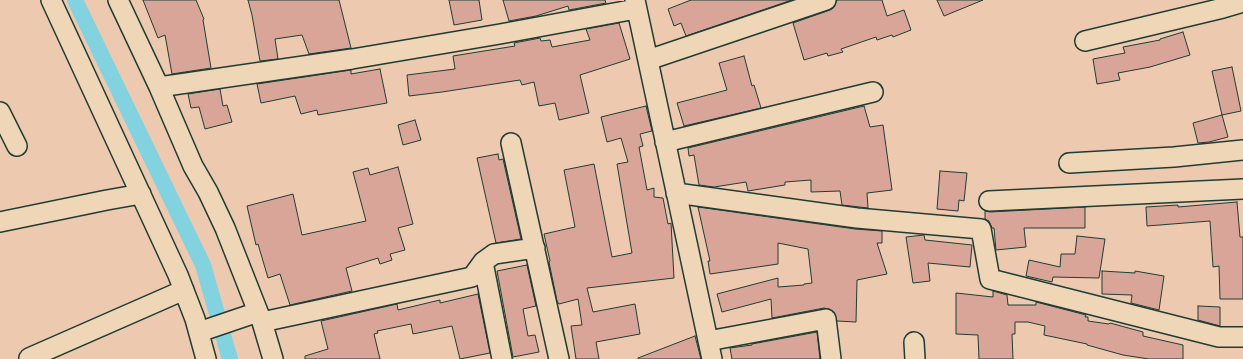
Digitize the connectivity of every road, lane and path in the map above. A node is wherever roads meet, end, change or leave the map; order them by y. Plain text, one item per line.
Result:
1 (51, 0) edge
2 (118, 0) edge
3 (826, 0) edge
4 (1243, 2) edge
5 (636, 5) edge
6 (1085, 41) dead end
7 (648, 60) junction
8 (159, 86) junction
9 (873, 92) dead end
10 (0, 112) edge
11 (665, 142) junction
12 (511, 144) dead end
13 (17, 146) dead end
14 (1243, 150) edge
15 (1069, 164) dead end
16 (1243, 189) edge
17 (676, 193) junction
18 (141, 194) junction
19 (988, 201) dead end
20 (0, 222) edge
21 (535, 248) junction
22 (483, 262) junction
23 (184, 290) junction
24 (260, 317) junction
25 (199, 332) junction
26 (1243, 337) edge
27 (708, 340) junction
28 (29, 358) edge
29 (206, 359) edge
30 (273, 359) edge
31 (502, 359) edge
32 (559, 359) edge
33 (712, 359) edge
34 (831, 359) edge

1 - 18 street
2 - 8 street
3 - 7 street
4 - 6 street
5 - 7 street
5 - 8 street
7 - 11 street
8 - 24 street
9 - 11 street
10 - 13 street
11 - 17 street
12 - 21 street
14 - 15 street
16 - 19 street
17 - 26 street
17 - 27 street
18 - 20 street
18 - 23 street
21 - 22 street
21 - 32 street
22 - 24 street
22 - 31 street
23 - 25 street
23 - 28 street
24 - 25 street
24 - 30 street
25 - 29 street
27 - 33 street
27 - 34 street

